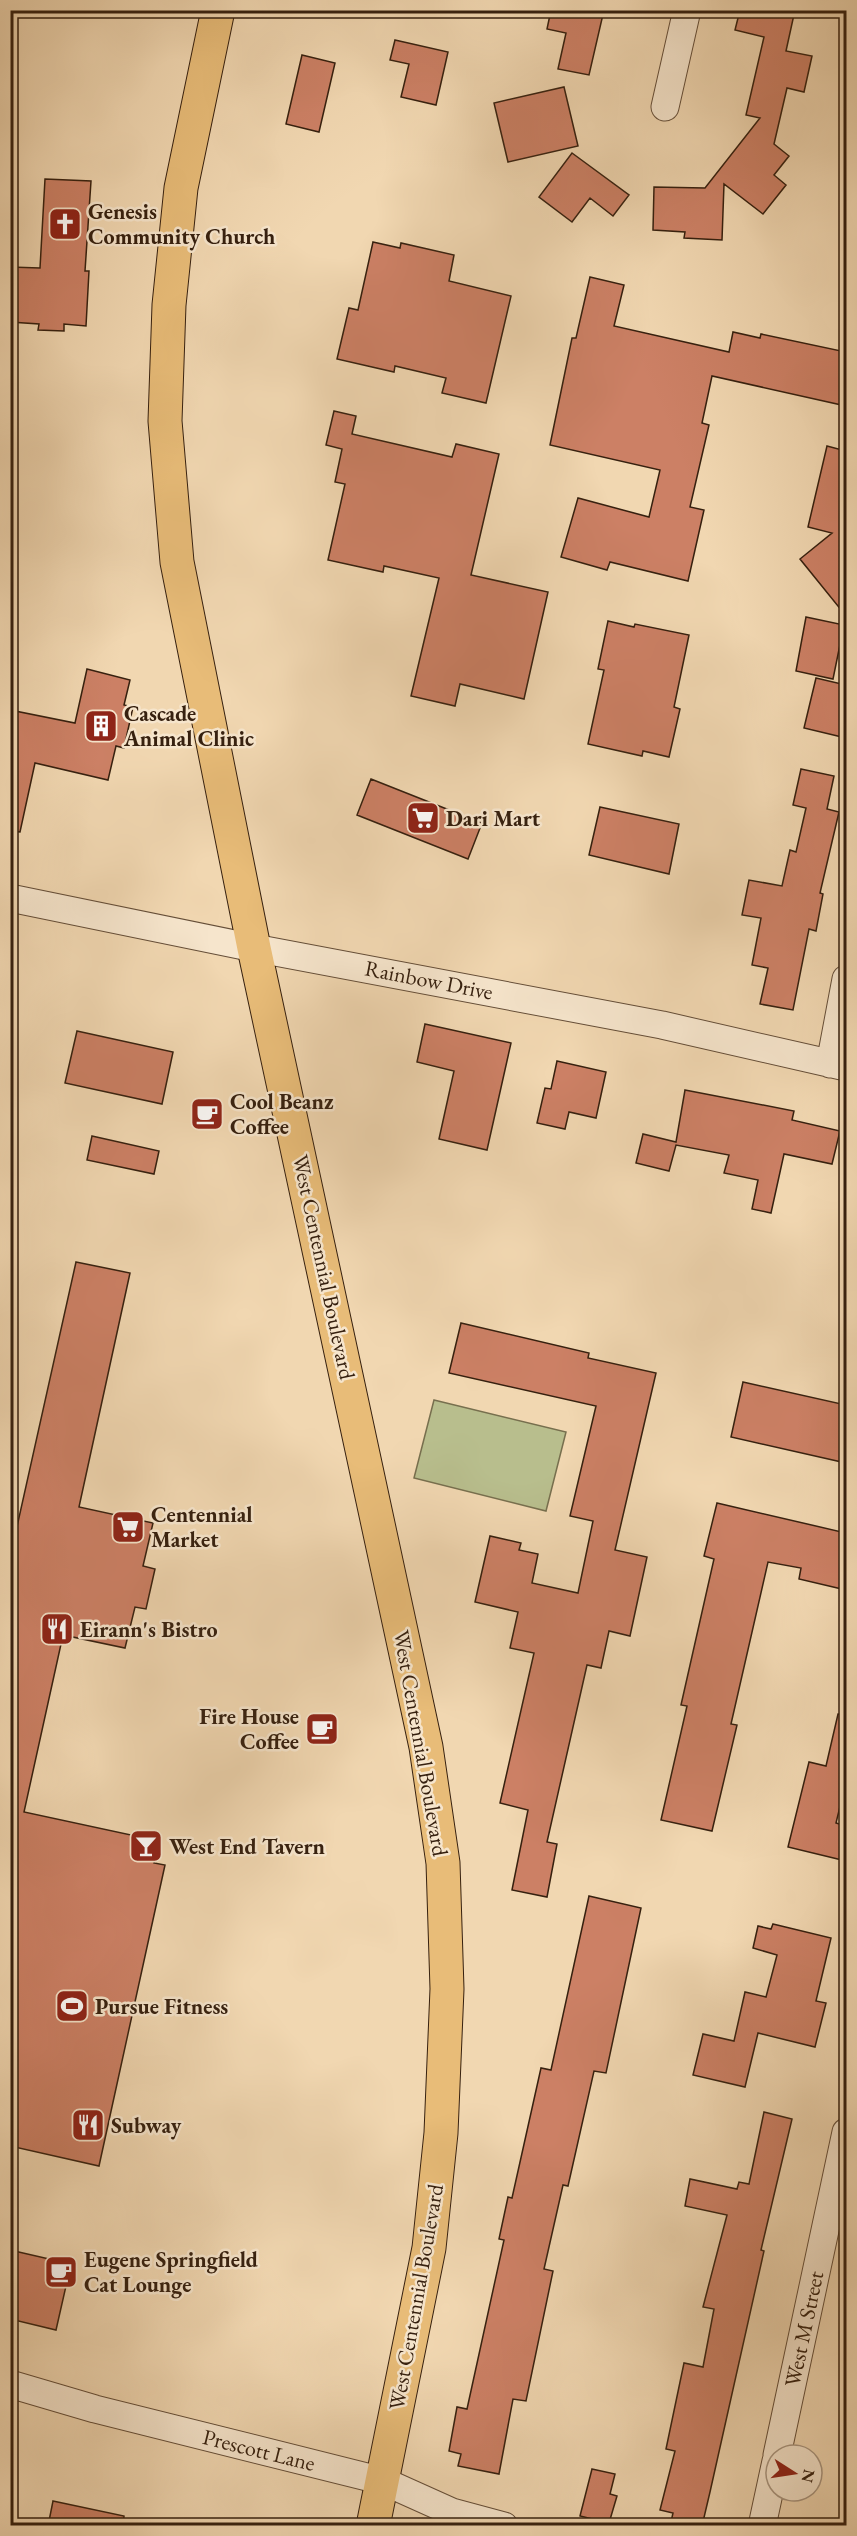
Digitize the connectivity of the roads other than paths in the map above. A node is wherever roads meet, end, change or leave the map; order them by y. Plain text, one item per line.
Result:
1 (218, 10) edge
2 (687, 10) edge
3 (665, 107) dead end
4 (10, 898) edge
5 (254, 948) junction
6 (846, 979) edge
7 (838, 1065) edge
8 (846, 2132) edge
9 (10, 2384) edge
10 (780, 2443) edge
11 (383, 2481) junction
12 (767, 2503) edge
13 (374, 2526) edge
14 (504, 2526) edge
15 (762, 2526) edge

1 - 5 main road, West Centennial Boulevard
2 - 3 street
4 - 5 street, Rainbow Drive
5 - 7 street, Rainbow Drive
5 - 11 main road, West Centennial Boulevard
6 - 7 street
8 - 10 street, West M Street
9 - 11 street, Prescott Lane
11 - 13 main road, West Centennial Boulevard
11 - 14 street, Prescott Lane
12 - 15 street

